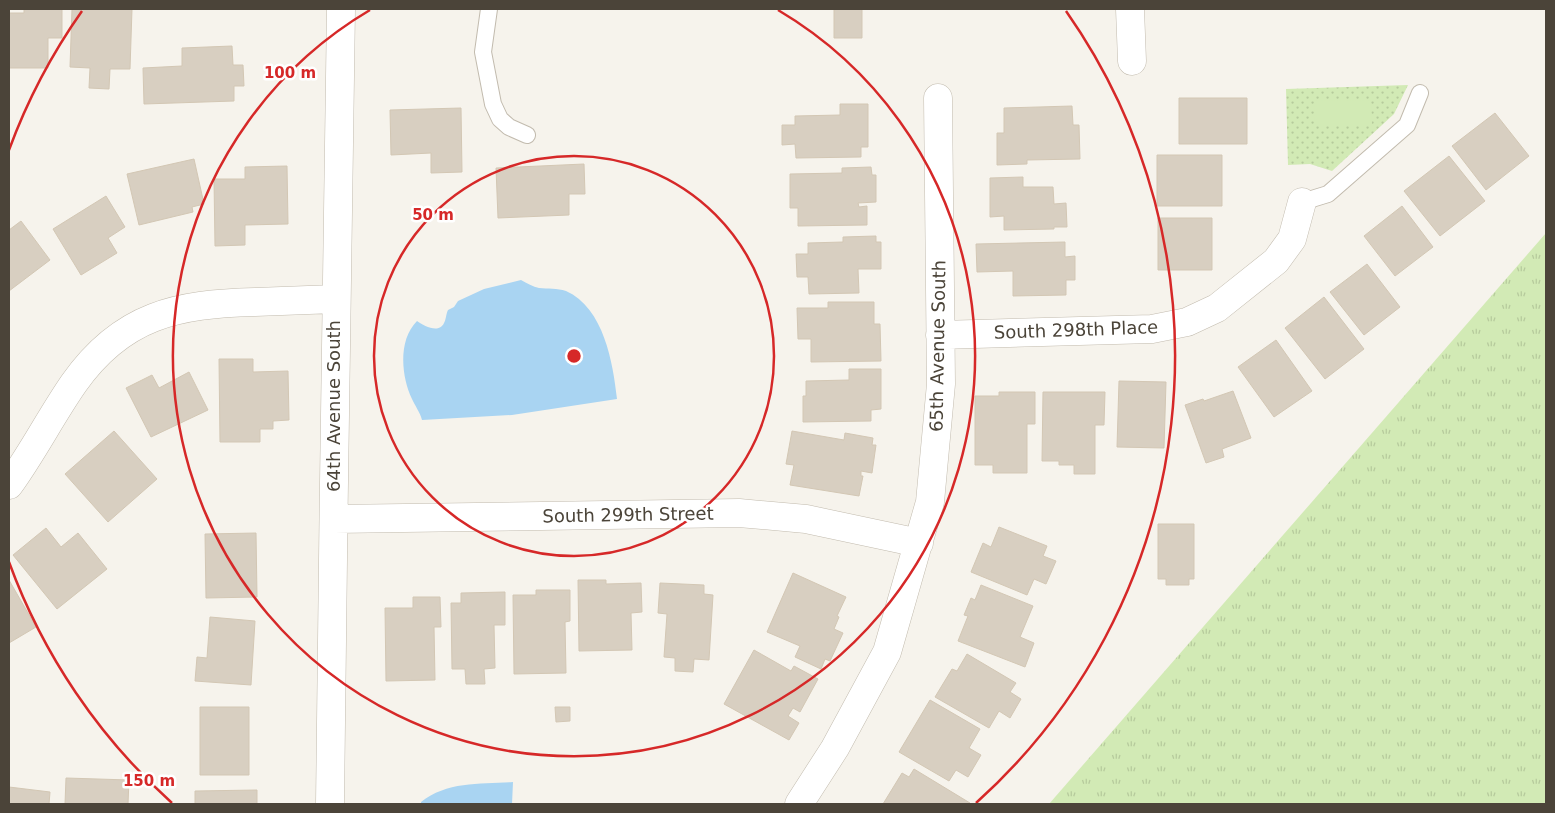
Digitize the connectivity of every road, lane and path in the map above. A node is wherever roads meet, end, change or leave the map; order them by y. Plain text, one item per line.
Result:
1 (341, 9) edge
2 (489, 9) edge
3 (1130, 9) edge
4 (1132, 61) dead end
5 (1420, 93) dead end
6 (938, 98) dead end
7 (527, 135) dead end
8 (1302, 202) joint
9 (335, 299) junction
10 (940, 335) junction
11 (9, 485) edge
12 (334, 519) junction
13 (919, 542) junction
14 (330, 804) edge
15 (800, 804) edge

1 - 9 street, 64th Avenue South
2 - 7 lane
3 - 4 street
5 - 8 lane
6 - 10 street, 65th Avenue South
8 - 10 street, South 298th Place
9 - 11 street
9 - 12 street, 64th Avenue South
10 - 13 street, 65th Avenue South
12 - 13 street, South 299th Street
12 - 14 street, 64th Avenue South
13 - 15 street, 65th Avenue South

